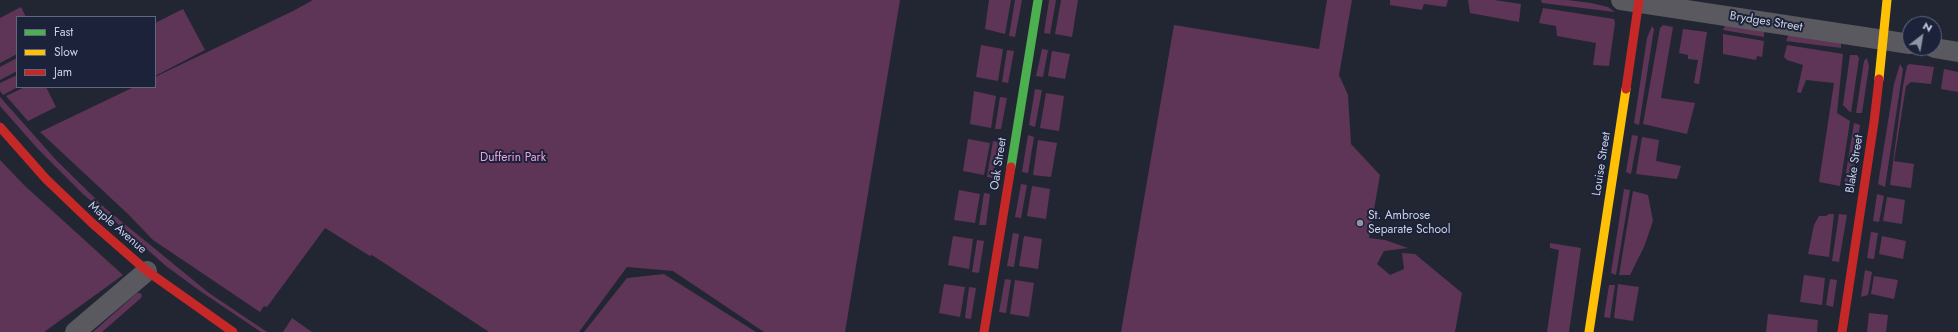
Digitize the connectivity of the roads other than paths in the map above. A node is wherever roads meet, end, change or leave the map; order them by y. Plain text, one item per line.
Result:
1 (1038, 0) edge
2 (1887, 0) edge
3 (1633, 1) edge
4 (1884, 40) junction
5 (1902, 43) edge
6 (1942, 49) edge
7 (1958, 52) edge
8 (0, 127) edge
9 (147, 271) junction
10 (75, 332) edge
11 (233, 332) edge
12 (984, 332) edge
13 (1589, 332) edge
14 (1842, 332) edge

1 - 12 street, Oak Street
2 - 4 street, Blake Street
3 - 4 street, Brydges Street
3 - 13 street, Louise Street
4 - 5 street, Brydges Street
4 - 14 street, Blake Street
6 - 7 street
8 - 9 street, Maple Avenue
9 - 10 street
9 - 11 street, Maple Avenue

